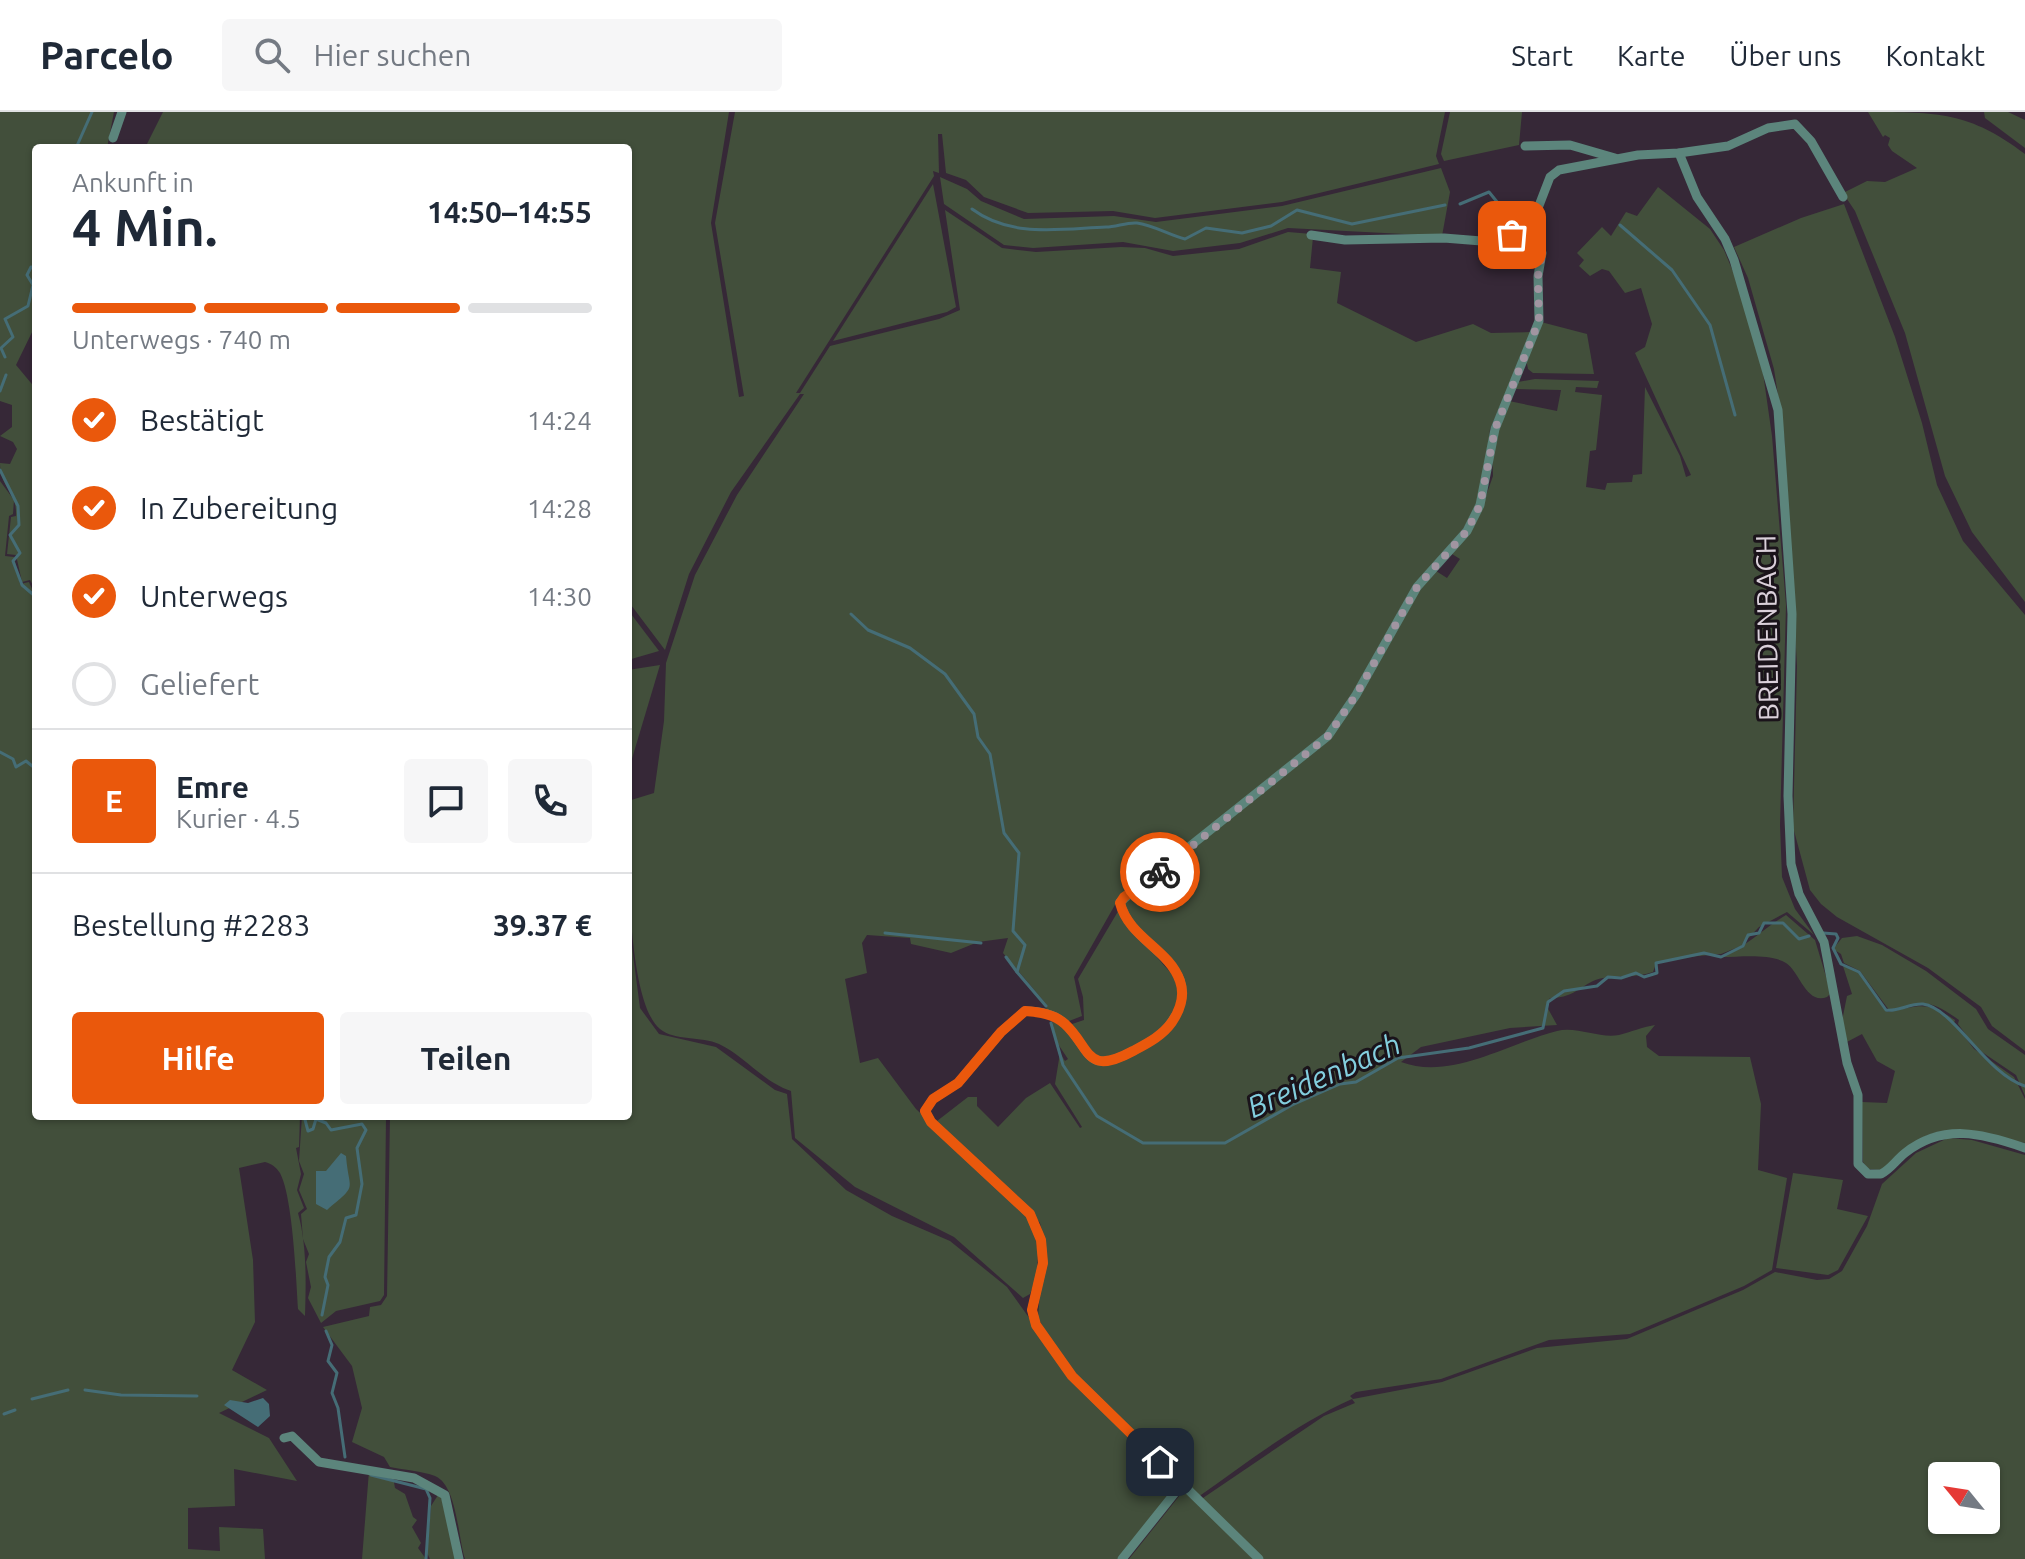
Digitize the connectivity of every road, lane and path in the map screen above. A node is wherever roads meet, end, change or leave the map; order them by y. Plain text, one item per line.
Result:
1 (122, 112) edge
2 (113, 138) dead end
3 (1525, 146) dead end
4 (1679, 153) junction
5 (1616, 158) junction
6 (1843, 197) dead end
7 (1530, 229) junction
8 (1311, 235) dead end
9 (2025, 1148) edge
10 (284, 1438) dead end
11 (1182, 1484) junction
12 (459, 1559) edge
13 (1122, 1559) edge
14 (1259, 1559) edge

1 - 2 street
3 - 5 street
4 - 5 street
4 - 6 street
4 - 9 street, BREIDENBACH
5 - 7 street
7 - 8 street
7 - 11 street
10 - 12 street
11 - 13 street
11 - 14 street

